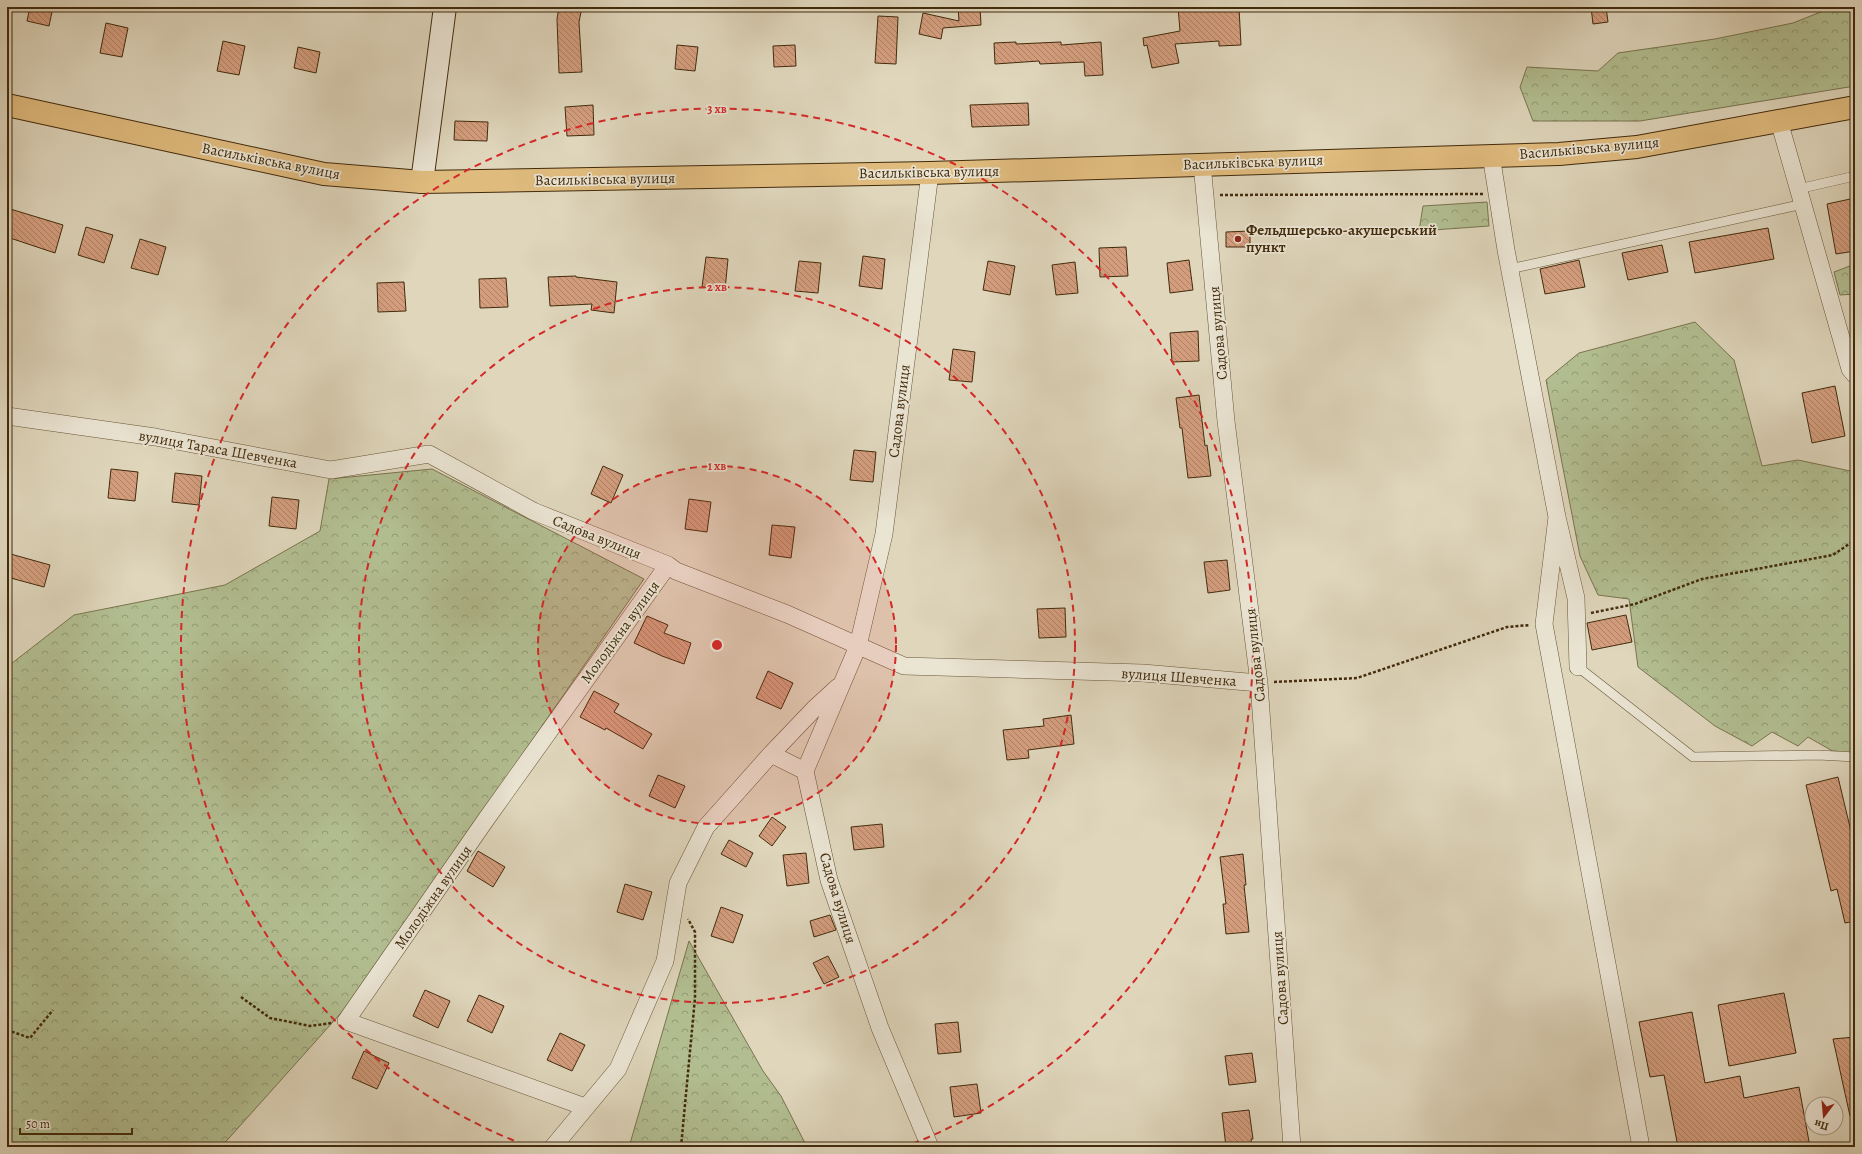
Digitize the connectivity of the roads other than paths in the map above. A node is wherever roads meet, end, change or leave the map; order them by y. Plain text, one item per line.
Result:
1 (445, 7) edge
2 (7, 105) edge
3 (1855, 107) edge
4 (1779, 121) junction
5 (1491, 155) junction
6 (1202, 164) junction
7 (930, 173) junction
8 (1855, 176) edge
9 (422, 182) junction
10 (1800, 197) junction
11 (1510, 269) junction
12 (1855, 375) edge
13 (7, 416) edge
14 (429, 454) joint
15 (1557, 517) junction
16 (668, 566) junction
17 (858, 646) junction
18 (1578, 667) joint
19 (842, 683) junction
20 (1259, 683) junction
21 (771, 754) junction
22 (1855, 757) edge
23 (805, 771) junction
24 (585, 1107) junction
25 (553, 1147) edge
26 (930, 1147) edge
27 (1292, 1147) edge
28 (1641, 1147) edge

1 - 9 street
2 - 9 main road, Васильківська вулиця
3 - 4 main road, Васильківська вулиця
4 - 5 main road, Васильківська вулиця
4 - 10 street
5 - 6 main road, Васильківська вулиця
5 - 11 street
6 - 7 main road, Васильківська вулиця
6 - 20 street, Садова вулиця
7 - 9 main road, Васильківська вулиця
7 - 17 street, Садова вулиця
8 - 10 lane
10 - 11 lane
10 - 12 street
11 - 15 street
13 - 14 street, вулиця Тараса Шевченка
14 - 16 street, Садова вулиця
15 - 18 street
15 - 28 street
16 - 17 street, Садова вулиця
16 - 24 street, Молодіжна вулиця
17 - 19 street, Садова вулиця
17 - 20 street, вулиця Шевченка
18 - 22 lane
19 - 21 street
19 - 23 street, Садова вулиця
20 - 27 street, Садова вулиця
21 - 23 street
21 - 24 street
23 - 26 street, Садова вулиця
24 - 25 street

